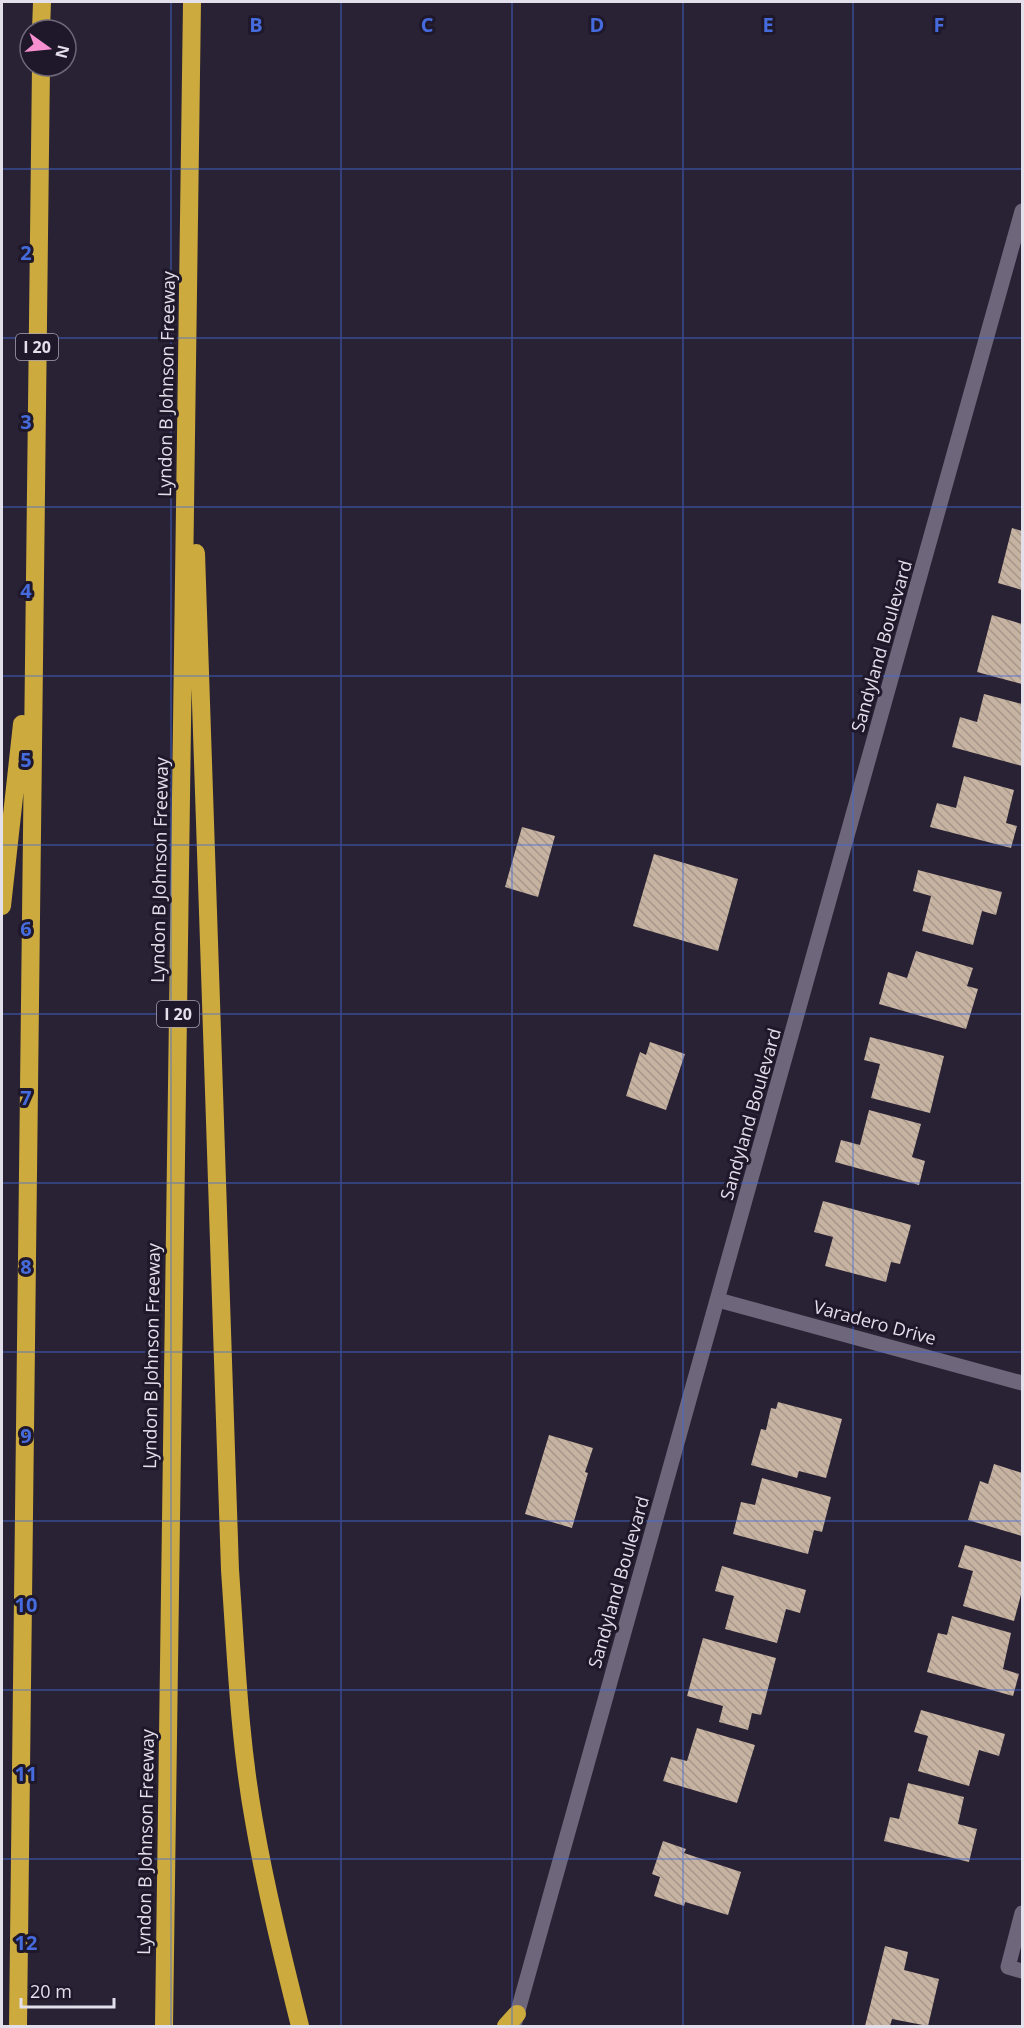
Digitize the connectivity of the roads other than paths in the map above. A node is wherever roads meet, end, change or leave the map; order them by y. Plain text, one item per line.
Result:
1 (42, 2) edge
2 (192, 2) edge
3 (41, 18) edge
4 (41, 78) edge
5 (1023, 212) edge
6 (188, 322) junction
7 (34, 627) junction
8 (2, 906) edge
9 (718, 1300) junction
10 (1023, 1383) edge
11 (1023, 1913) edge
12 (1015, 1969) edge
13 (512, 2022) edge
14 (18, 2026) edge
15 (164, 2026) edge
16 (300, 2026) edge

1 - 3 highway
2 - 6 highway, Lyndon B Johnson Freeway / I 20
4 - 7 highway, I 20
5 - 9 street, Sandyland Boulevard
6 - 15 highway, Lyndon B Johnson Freeway / I 20
6 - 16 highway
7 - 8 highway
7 - 14 highway, I 20
9 - 10 street, Varadero Drive
9 - 13 street, Sandyland Boulevard
11 - 12 street

